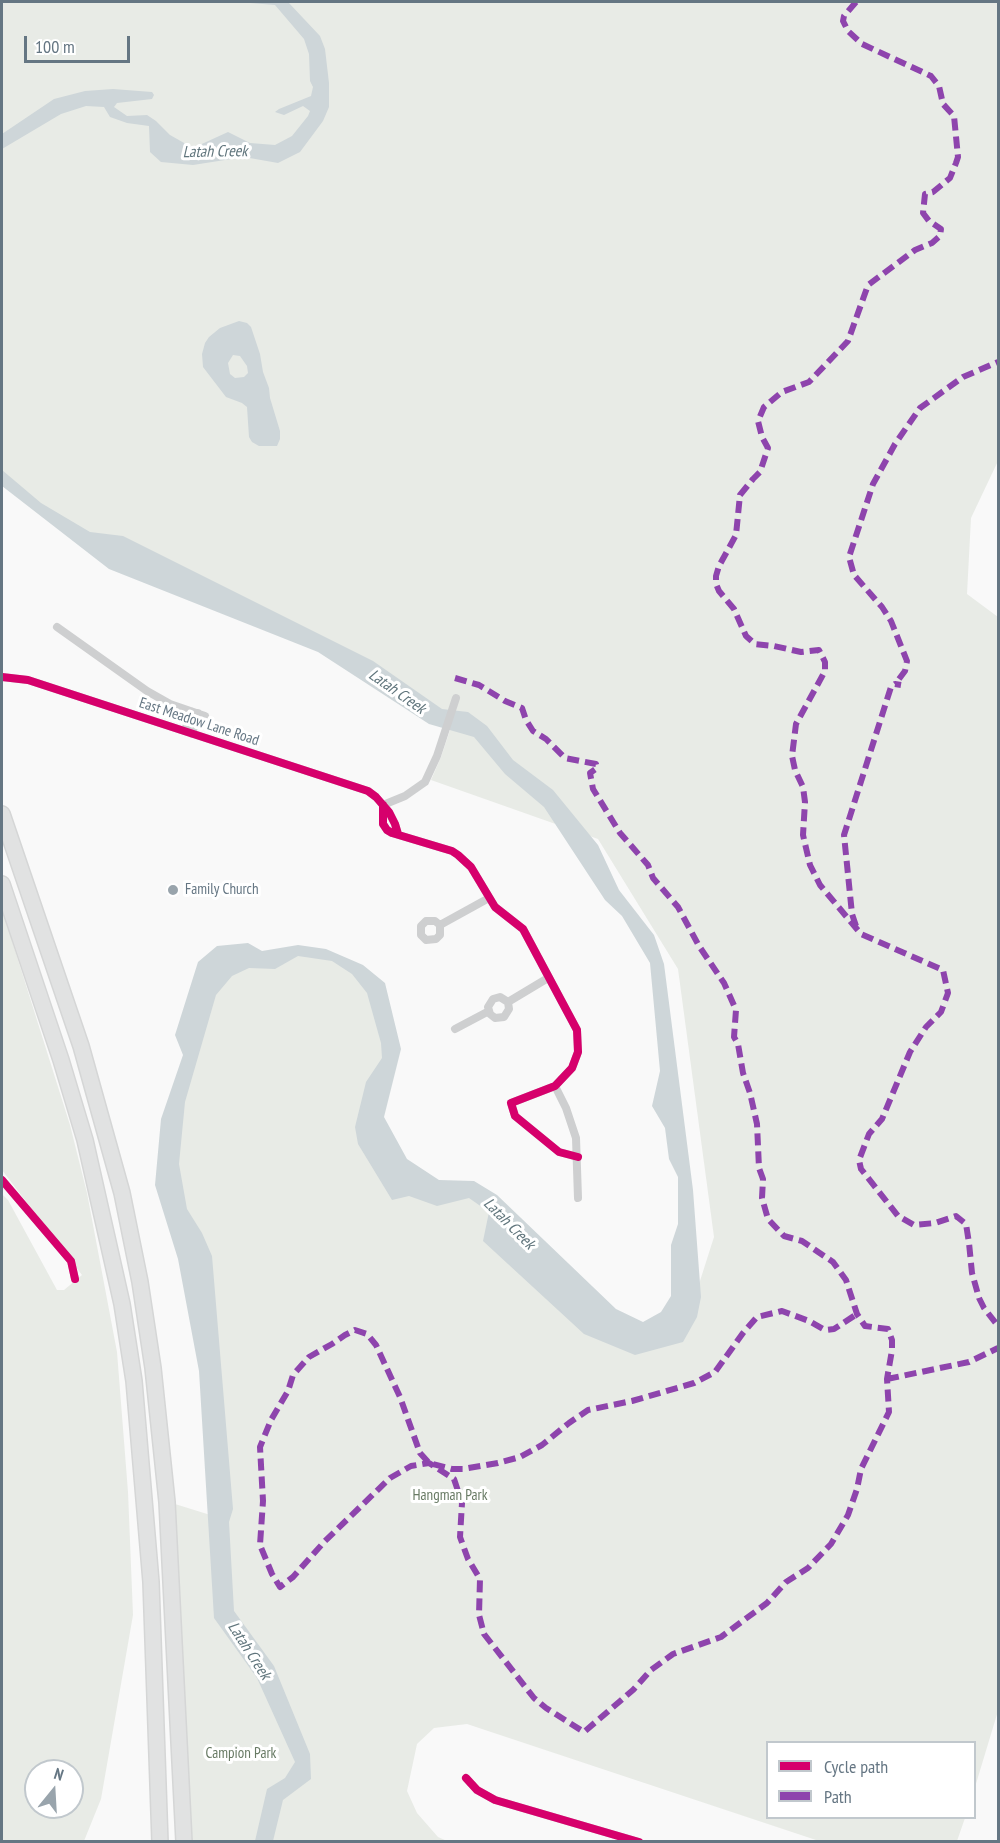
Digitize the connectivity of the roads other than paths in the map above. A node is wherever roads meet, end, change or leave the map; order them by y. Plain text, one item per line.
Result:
1 (57, 627) dead end
2 (2, 677) edge
3 (456, 698) dead end
4 (188, 733) junction
5 (383, 805) junction
6 (2, 814) edge
7 (2, 884) edge
8 (489, 898) junction
9 (440, 925) dead end
10 (548, 978) junction
11 (508, 1002) junction
12 (489, 1011) junction
13 (455, 1029) dead end
14 (555, 1086) junction
15 (578, 1157) junction
16 (2, 1180) edge
17 (578, 1198) dead end
18 (75, 1279) dead end
19 (466, 1778) dead end
20 (160, 1842) edge
21 (184, 1842) edge
22 (639, 1842) edge

1 - 4 street
2 - 4 street, East Meadow Lane Road
3 - 5 street
4 - 5 street, East Meadow Lane Road
5 - 8 street
6 - 21 highway
7 - 20 highway
8 - 9 street
8 - 10 street
10 - 11 street
10 - 14 street
11 - 12 street
11 - 12 street
12 - 13 street
14 - 15 street
14 - 15 street
15 - 17 street
16 - 18 street
19 - 22 street

